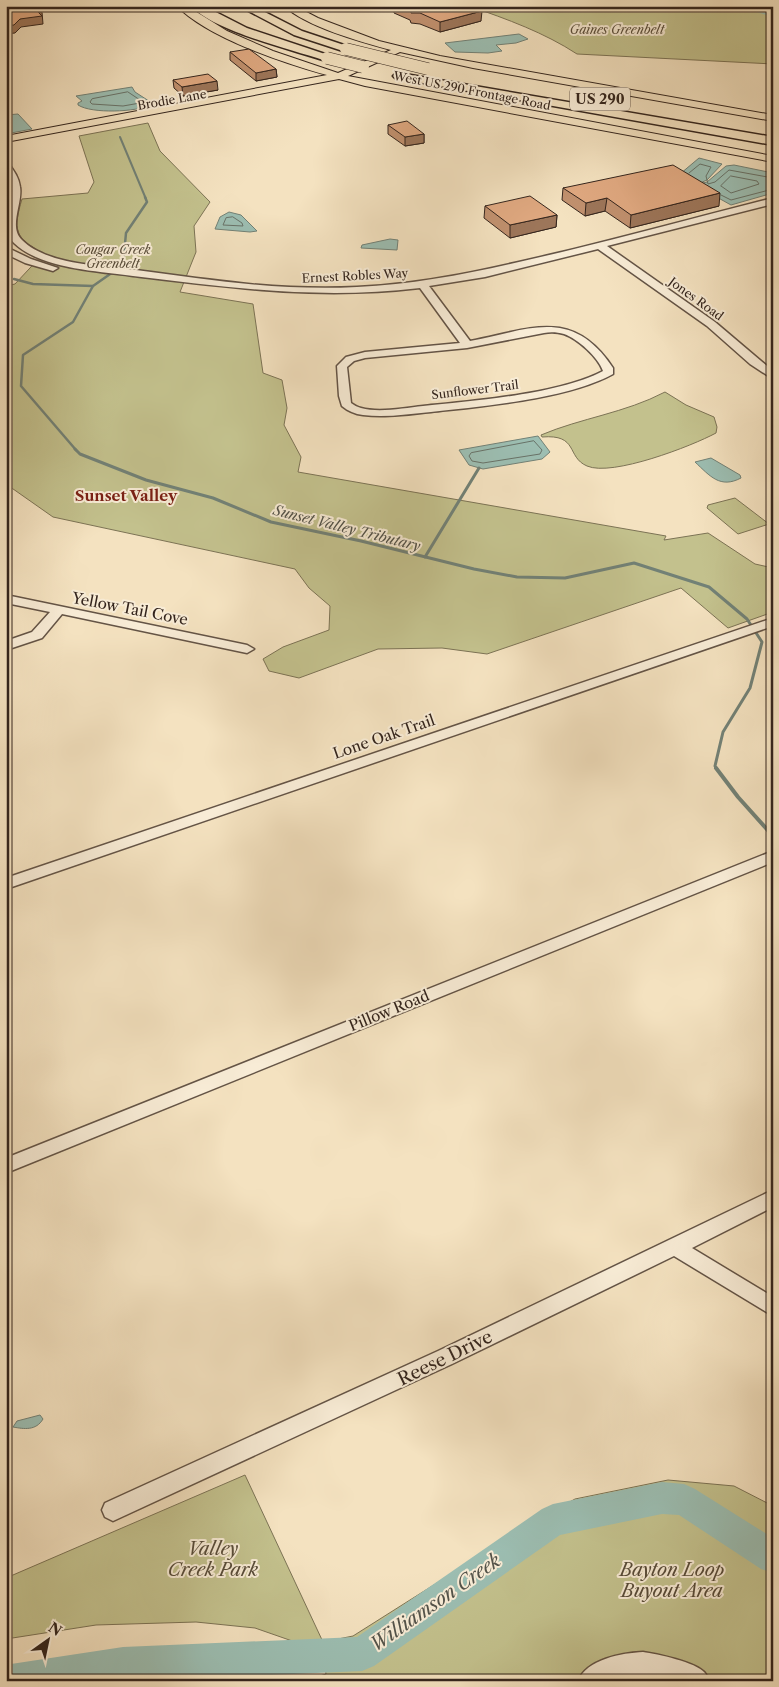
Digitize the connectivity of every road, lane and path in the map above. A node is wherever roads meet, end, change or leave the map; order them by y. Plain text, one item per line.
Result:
1 (181, 6) edge
2 (196, 6) edge
3 (216, 6) edge
4 (244, 6) edge
5 (288, 6) edge
6 (277, 10) dead end
7 (368, 39) junction
8 (352, 48) junction
9 (401, 48) junction
10 (312, 52) junction
11 (431, 56) junction
12 (303, 65) junction
13 (385, 73) junction
14 (339, 76) junction
15 (365, 83) junction
16 (295, 86) junction
17 (317, 86) junction
18 (385, 87) junction
19 (528, 100) junction
20 (167, 109) junction
21 (773, 118) edge
22 (124, 122) junction
23 (773, 128) edge
24 (6, 139) edge
25 (773, 141) edge
26 (6, 143) edge
27 (773, 154) edge
28 (773, 159) edge
29 (6, 166) edge
30 (773, 201) edge
31 (773, 206) edge
32 (694, 224) junction
33 (604, 248) junction
34 (6, 250) edge
35 (101, 272) junction
36 (424, 287) junction
37 (467, 345) junction
38 (773, 376) edge
39 (6, 599) edge
40 (58, 611) junction
41 (773, 622) edge
42 (6, 646) edge
43 (247, 649) dead end
44 (773, 856) edge
45 (6, 884) edge
46 (6, 1166) edge
47 (773, 1198) edge
48 (675, 1247) junction
49 (773, 1307) edge
50 (114, 1510) dead end
51 (588, 1681) edge
52 (697, 1681) edge

1 - 12 main road, West US 290 Frontage Road
2 - 10 highway
3 - 10 highway, US 290
4 - 8 highway, US 290
5 - 7 main road, West US 290 Frontage Road
6 - 8 highway
7 - 9 main road, West US 290 Frontage Road
7 - 12 main road
8 - 23 highway, US 290, bridge
9 - 11 main road, West US 290 Frontage Road
9 - 14 main road, Brodie Lane
10 - 13 highway, US 290, bridge
11 - 13 main road
11 - 21 main road, West US 290 Frontage Road
12 - 14 main road, West US 290 Frontage Road
12 - 16 main road
13 - 18 main road
13 - 19 highway, US 290
14 - 15 main road, West US 290 Frontage Road
14 - 16 main road, Brodie Lane
14 - 17 main road, Brodie Lane
15 - 17 main road
15 - 18 main road, West US 290 Frontage Road
16 - 20 main road, Brodie Lane
17 - 22 main road, Brodie Lane
18 - 28 main road, West US 290 Frontage Road
19 - 25 highway, US 290
19 - 27 highway
20 - 22 main road
20 - 24 main road, Brodie Lane
22 - 26 main road, Brodie Lane
29 - 35 street, Ernest Robles Way
30 - 32 street, Ernest Robles Way
31 - 32 street, Ernest Robles Way
32 - 33 street, Ernest Robles Way
33 - 36 street, Ernest Robles Way
33 - 38 street, Jones Road
34 - 35 street, Ernest Robles Way
35 - 36 street, Ernest Robles Way
36 - 37 street
37 - 37 street, Sunflower Trail
39 - 40 street, Yellow Tail Cove
40 - 42 street
40 - 43 street, Yellow Tail Cove
41 - 45 street, Lone Oak Trail
44 - 46 street, Pillow Road
47 - 48 street, Reese Drive
48 - 49 street
48 - 50 street, Reese Drive
51 - 52 street

